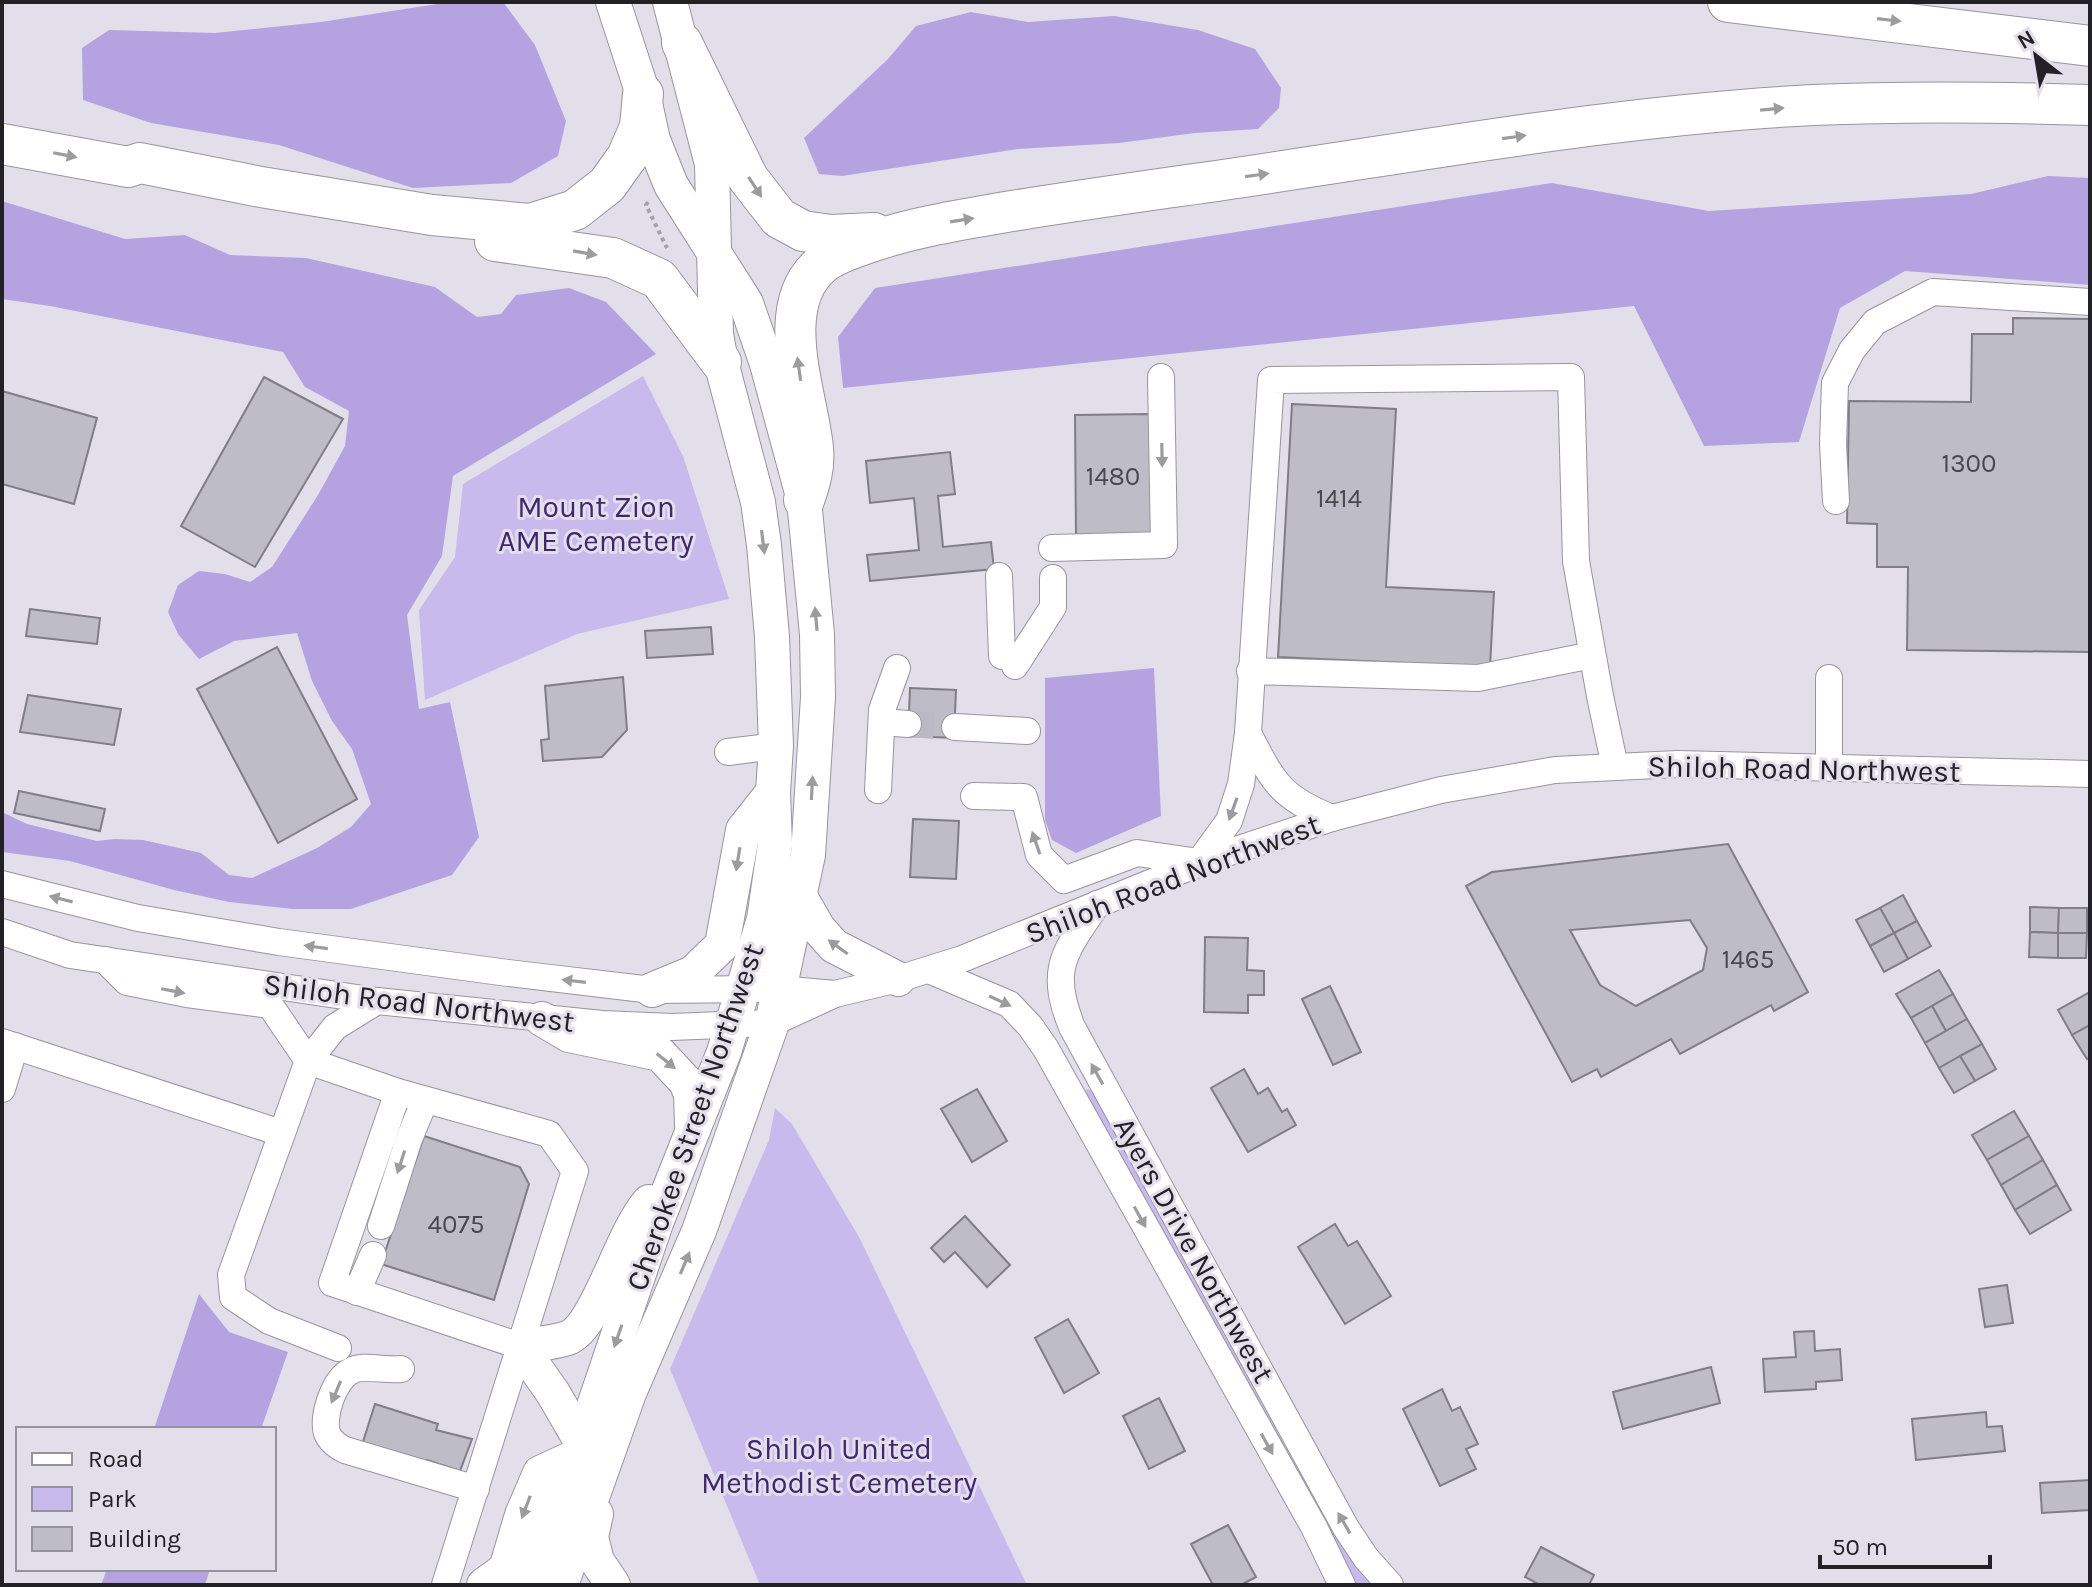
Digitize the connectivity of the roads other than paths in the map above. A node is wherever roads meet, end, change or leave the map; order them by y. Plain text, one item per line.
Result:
1 (613, 2) edge
2 (670, 2) edge
3 (1728, 2) edge
4 (682, 43) junction
5 (2090, 46) edge
6 (643, 94) junction
7 (2090, 105) edge
8 (2, 144) edge
9 (128, 167) junction
10 (897, 233) junction
11 (715, 254) junction
12 (2090, 302) edge
13 (721, 362) junction
14 (1161, 377) dead end
15 (804, 500) junction
16 (1836, 501) dead end
17 (1052, 548) dead end
18 (999, 576) dead end
19 (1053, 578) dead end
20 (1592, 655) junction
21 (897, 668) dead end
22 (1250, 671) junction
23 (1829, 678) dead end
24 (882, 716) junction
25 (908, 717) tunnel mouth
26 (955, 720) tunnel mouth
27 (1027, 731) dead end
28 (1248, 733) junction
29 (776, 746) junction
30 (728, 752) dead end
31 (1829, 766) junction
32 (1615, 767) junction
33 (2090, 774) edge
34 (878, 790) dead end
35 (773, 792) junction
36 (974, 796) dead end
37 (1332, 818) junction
38 (1199, 862) junction
39 (2, 884) edge
40 (798, 893) junction
41 (1097, 904) junction
42 (2, 932) edge
43 (105, 960) junction
44 (913, 974) junction
45 (744, 989) junction
46 (779, 989) junction
47 (652, 990) junction
48 (835, 994) junction
49 (377, 1001) junction
50 (542, 1019) junction
51 (772, 1023) junction
52 (733, 1024) junction
53 (8, 1044) edge
54 (308, 1061) junction
55 (2, 1089) edge
56 (398, 1092) junction
57 (425, 1100) junction
58 (692, 1131) junction
59 (281, 1133) junction
60 (673, 1182) junction
61 (381, 1226) dead end
62 (373, 1255) dead end
63 (357, 1292) junction
64 (520, 1346) junction
65 (338, 1348) dead end
66 (401, 1369) dead end
67 (590, 1446) junction
68 (476, 1489) junction
69 (445, 1585) edge
70 (484, 1585) edge
71 (528, 1585) edge
72 (561, 1585) edge
73 (614, 1585) edge
74 (1342, 1585) edge
75 (1390, 1585) edge

1 - 6 main road
2 - 4 main road
3 -> 5 highway
4 -> 10 highway
4 - 11 main road
6 - 9 highway
6 - 11 main road
10 -> 7 highway
8 -> 9 highway
9 -> 13 highway
15 -> 10 highway
11 - 13 main road, Cherokee Street Northwest
11 - 15 main road, Cherokee Street Northwest
12 - 16 street
13 -> 29 main road, Cherokee Street Northwest
14 -> 17 street
40 -> 15 main road, Cherokee Street Northwest
18 - 19 street
20 - 22 street
20 - 22 street
20 - 32 street
21 - 24 street
22 - 28 street
23 - 31 street
24 - 25 street
24 - 34 street
26 - 27 street
28 - 37 street
28 -> 38 street
29 - 30 street
29 - 35 main road, Cherokee Street Northwest
31 - 32 street, Shiloh Road Northwest
31 - 33 street, Shiloh Road Northwest
32 - 37 street, Shiloh Road Northwest
35 - 45 main road, Cherokee Street Northwest
35 -> 47 main road
38 -> 36 street
37 - 38 street, Shiloh Road Northwest
38 - 41 street, Shiloh Road Northwest
47 -> 39 street, Shiloh Road Northwest
44 -> 40 main road
40 - 46 main road, Cherokee Street Northwest
41 - 44 street, Shiloh Road Northwest
75 -> 41 street, Ayers Drive Northwest
42 - 43 street, Shiloh Road Northwest
43 - 49 street, Shiloh Road Northwest
43 -> 54 street
44 - 48 street, Shiloh Road Northwest
44 -> 74 street, Ayers Drive Northwest
45 - 46 street, Shiloh Road Northwest
45 - 47 street, Shiloh Road Northwest
45 - 52 main road, Cherokee Street Northwest
46 - 48 street, Shiloh Road Northwest
46 - 51 main road, Cherokee Street Northwest
48 - 51 street, Shiloh Road Northwest
49 - 50 street, Shiloh Road Northwest
49 - 54 street
50 - 52 street, Shiloh Road Northwest
50 -> 58 main road
51 - 52 street, Shiloh Road Northwest
67 -> 51 main road, Cherokee Street Northwest
52 - 58 main road, Cherokee Street Northwest
53 - 55 street
53 - 59 street
54 - 56 street
54 - 59 street
56 - 57 street
56 - 63 street
57 -> 61 street
57 - 64 street
58 - 60 main road, Cherokee Street Northwest
59 - 65 street
60 - 64 main road
60 -> 67 main road, Cherokee Street Northwest
62 - 63 street
63 - 64 street
64 - 67 main road
64 - 68 street
66 -> 68 street
67 -> 70 main road
67 - 71 main road, Cherokee Street Northwest
67 - 72 main road, Cherokee Street Northwest
67 - 73 main road
68 - 69 street

